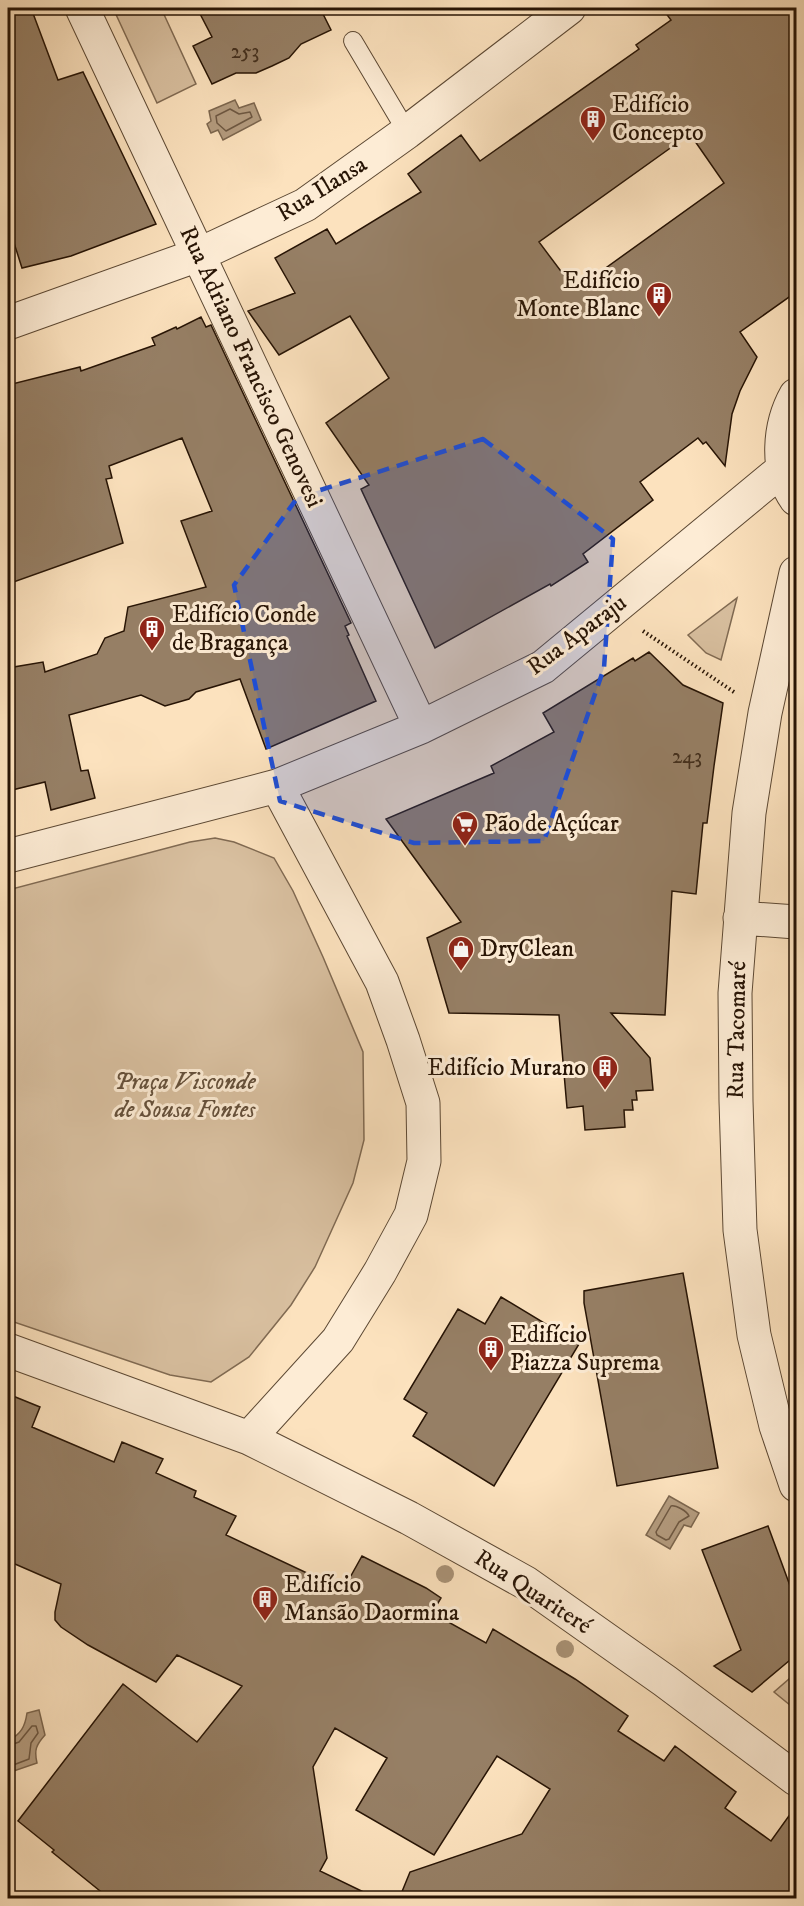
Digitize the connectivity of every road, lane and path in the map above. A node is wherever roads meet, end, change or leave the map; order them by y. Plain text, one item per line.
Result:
1 (82, 8) edge
2 (569, 8) edge
3 (353, 41) dead end
4 (407, 132) junction
5 (198, 255) junction
6 (8, 323) edge
7 (796, 395) edge
8 (784, 468) junction
9 (796, 499) edge
10 (796, 573) edge
11 (612, 610) junction
12 (765, 713) junction
13 (421, 726) junction
14 (277, 786) junction
15 (8, 856) edge
16 (740, 918) junction
17 (796, 922) edge
18 (8, 1350) edge
19 (249, 1438) junction
20 (796, 1485) edge
21 (796, 1779) edge

1 - 5 street, Rua Adriano Francisco Genovesi
2 - 4 street, Rua Ilansa
3 - 4 lane
4 - 5 street, Rua Ilansa
5 - 6 street, Rua Ilansa
5 - 13 street, Rua Adriano Francisco Genovesi
7 - 8 street
8 - 9 street
8 - 11 street, Rua Aparaju
10 - 12 street, Rua Tacomaré
11 - 12 path
11 - 13 street, Rua Aparaju
12 - 16 street, Rua Tacomaré
13 - 14 street, Rua Aparaju
14 - 15 street
14 - 19 street
16 - 17 street
16 - 20 street, Rua Tacomaré
18 - 19 street
19 - 21 street, Rua Quariteré

